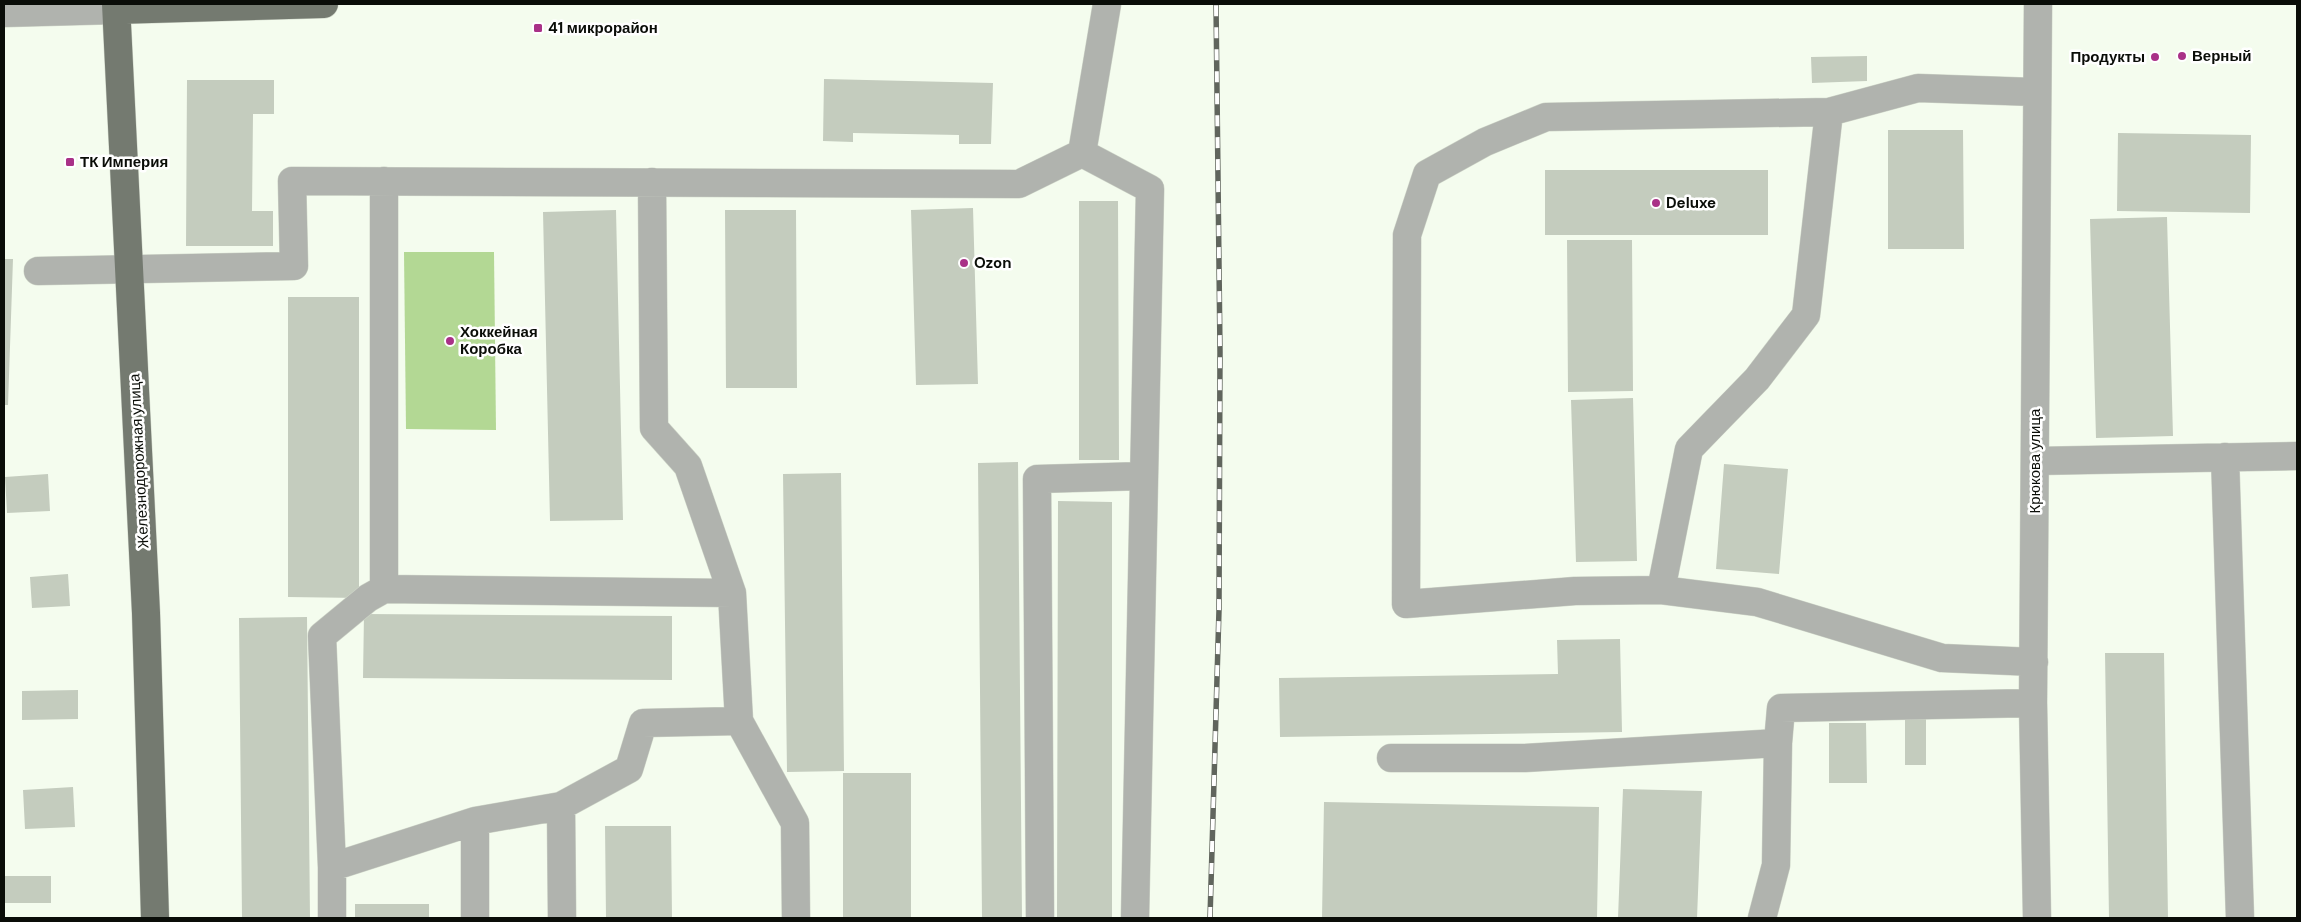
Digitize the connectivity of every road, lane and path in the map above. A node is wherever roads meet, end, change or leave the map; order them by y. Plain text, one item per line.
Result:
1 (324, 4) edge
2 (1107, 4) edge
3 (2038, 4) edge
4 (117, 7) edge
5 (4, 13) edge
6 (2037, 92) junction
7 (1829, 112) junction
8 (1082, 153) junction
9 (384, 182) junction
10 (652, 182) junction
11 (38, 271) dead end
12 (129, 271) junction
13 (2297, 456) edge
14 (2225, 457) junction
15 (2035, 461) junction
16 (1144, 476) junction
17 (384, 589) junction
18 (1661, 590) junction
19 (732, 592) junction
20 (2034, 662) junction
21 (2033, 704) junction
22 (739, 721) junction
23 (1778, 743) junction
24 (1391, 758) dead end
25 (561, 806) junction
26 (476, 821) junction
27 (332, 867) junction
28 (155, 918) edge
29 (332, 918) edge
30 (476, 918) edge
31 (562, 918) edge
32 (796, 918) edge
33 (1040, 918) edge
34 (1135, 918) edge
35 (1762, 918) edge
36 (2036, 918) edge
37 (2240, 918) edge

1 - 4 main road
2 - 8 street
3 - 6 street, Крюкова улица
4 - 5 street
4 - 12 main road, Железнодорожная улица
6 - 7 street
6 - 15 street, Крюкова улица
7 - 18 street
7 - 18 street
8 - 10 street
8 - 16 street
9 - 10 street
9 - 12 street
9 - 17 street
10 - 19 street
11 - 12 street
12 - 28 main road, Железнодорожная улица
13 - 14 street
14 - 15 street
14 - 37 street
15 - 20 street, Крюкова улица
16 - 33 street
16 - 34 street
17 - 19 street
17 - 27 street
18 - 20 street
19 - 22 street
20 - 21 street, Крюкова улица
21 - 23 street
21 - 36 street, Крюкова улица
22 - 25 street
22 - 32 street
23 - 24 street
23 - 35 street
25 - 26 street
25 - 31 street
26 - 27 street
26 - 30 street
27 - 29 street

